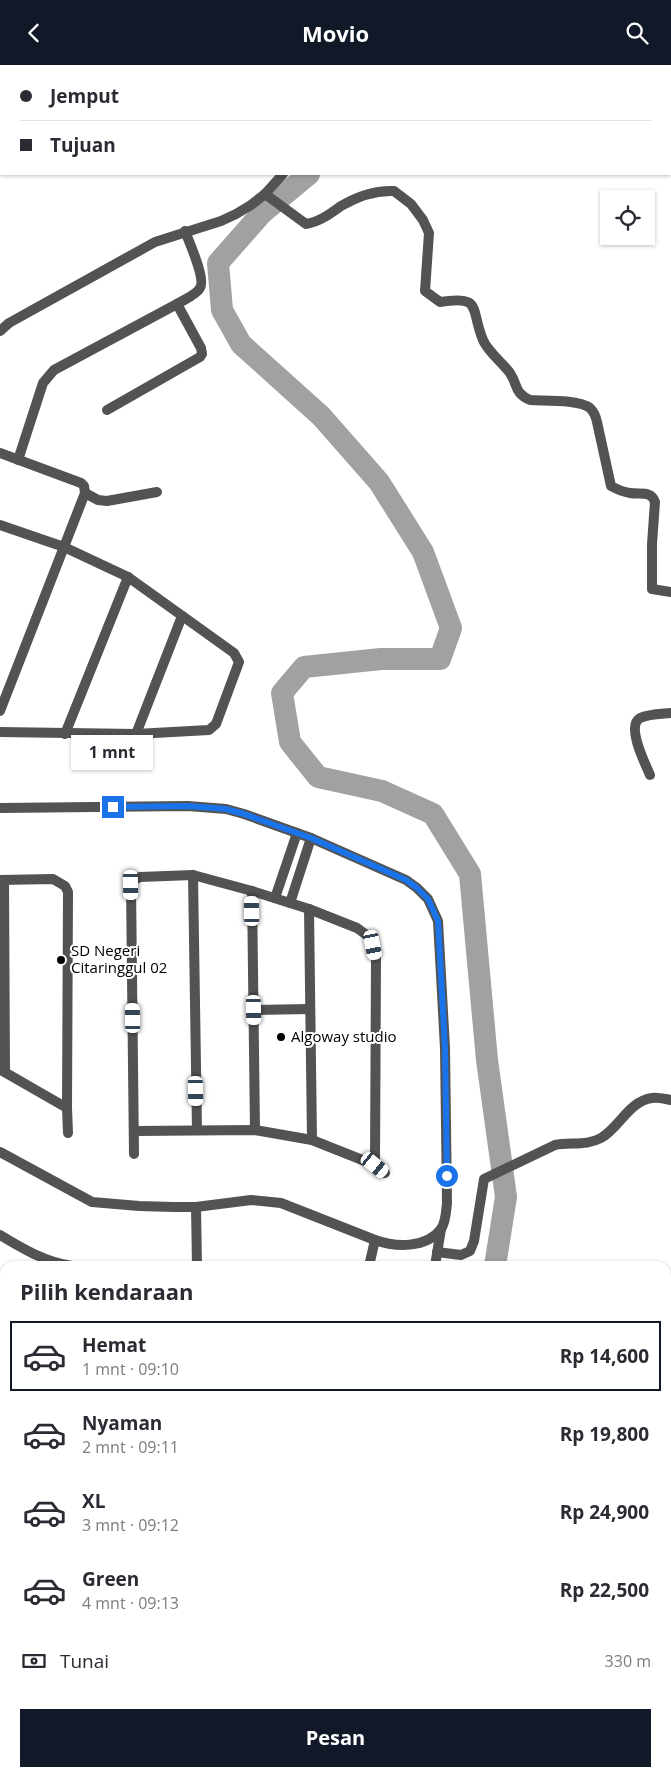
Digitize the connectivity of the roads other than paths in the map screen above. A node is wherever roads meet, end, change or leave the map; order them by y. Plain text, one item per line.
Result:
1 (282, 175) edge
2 (268, 197) junction
3 (185, 231) junction
4 (178, 304) junction
5 (0, 331) edge
6 (107, 410) dead end
7 (0, 453) edge
8 (18, 460) junction
9 (157, 492) dead end
10 (85, 493) junction
11 (1, 529) edge
12 (64, 547) junction
13 (128, 577) junction
14 (669, 591) edge
15 (182, 616) junction
16 (0, 711) edge
17 (671, 713) edge
18 (0, 732) edge
19 (65, 734) junction
20 (136, 734) junction
21 (650, 775) dead end
22 (0, 808) edge
23 (297, 833) junction
24 (311, 838) junction
25 (193, 875) junction
26 (2, 880) edge
27 (252, 891) junction
28 (275, 898) junction
29 (290, 903) junction
30 (309, 909) junction
31 (2, 949) edge
32 (310, 1009) junction
33 (254, 1010) junction
34 (3, 1071) edge
35 (671, 1100) edge
36 (67, 1108) junction
37 (197, 1130) junction
38 (255, 1130) junction
39 (135, 1131) junction
40 (68, 1133) dead end
41 (312, 1140) junction
42 (0, 1153) edge
43 (134, 1153) dead end
44 (375, 1165) junction
45 (385, 1173) dead end
46 (196, 1207) junction
47 (441, 1229) junction
48 (0, 1235) edge
49 (375, 1240) junction
50 (437, 1252) junction
51 (51, 1261) edge
52 (197, 1261) edge
53 (370, 1261) edge
54 (436, 1261) edge

1 - 2 street
2 - 3 street
2 - 14 street
3 - 4 street
3 - 5 street
4 - 6 street
4 - 8 street
7 - 8 street
8 - 10 street
9 - 10 street
10 - 12 street
11 - 12 street
12 - 13 street
12 - 16 street
13 - 15 street
13 - 19 street
15 - 20 street
15 - 20 street
17 - 21 street
18 - 19 street
19 - 20 street
22 - 23 street
23 - 24 street
23 - 28 street
24 - 29 street
24 - 47 street
25 - 27 street
25 - 37 street
25 - 39 street
26 - 31 street
26 - 36 street
27 - 28 street
27 - 33 street
28 - 29 street
29 - 30 street
30 - 32 street
30 - 44 street
31 - 34 street
32 - 33 street
32 - 41 street
33 - 38 street
34 - 36 street
35 - 50 street
36 - 40 street
37 - 38 street
37 - 39 street
38 - 41 street
39 - 43 street
41 - 44 street
42 - 46 street
44 - 45 street
46 - 49 street
46 - 52 street
47 - 49 street
47 - 50 street
48 - 51 street
49 - 53 street
50 - 54 street

